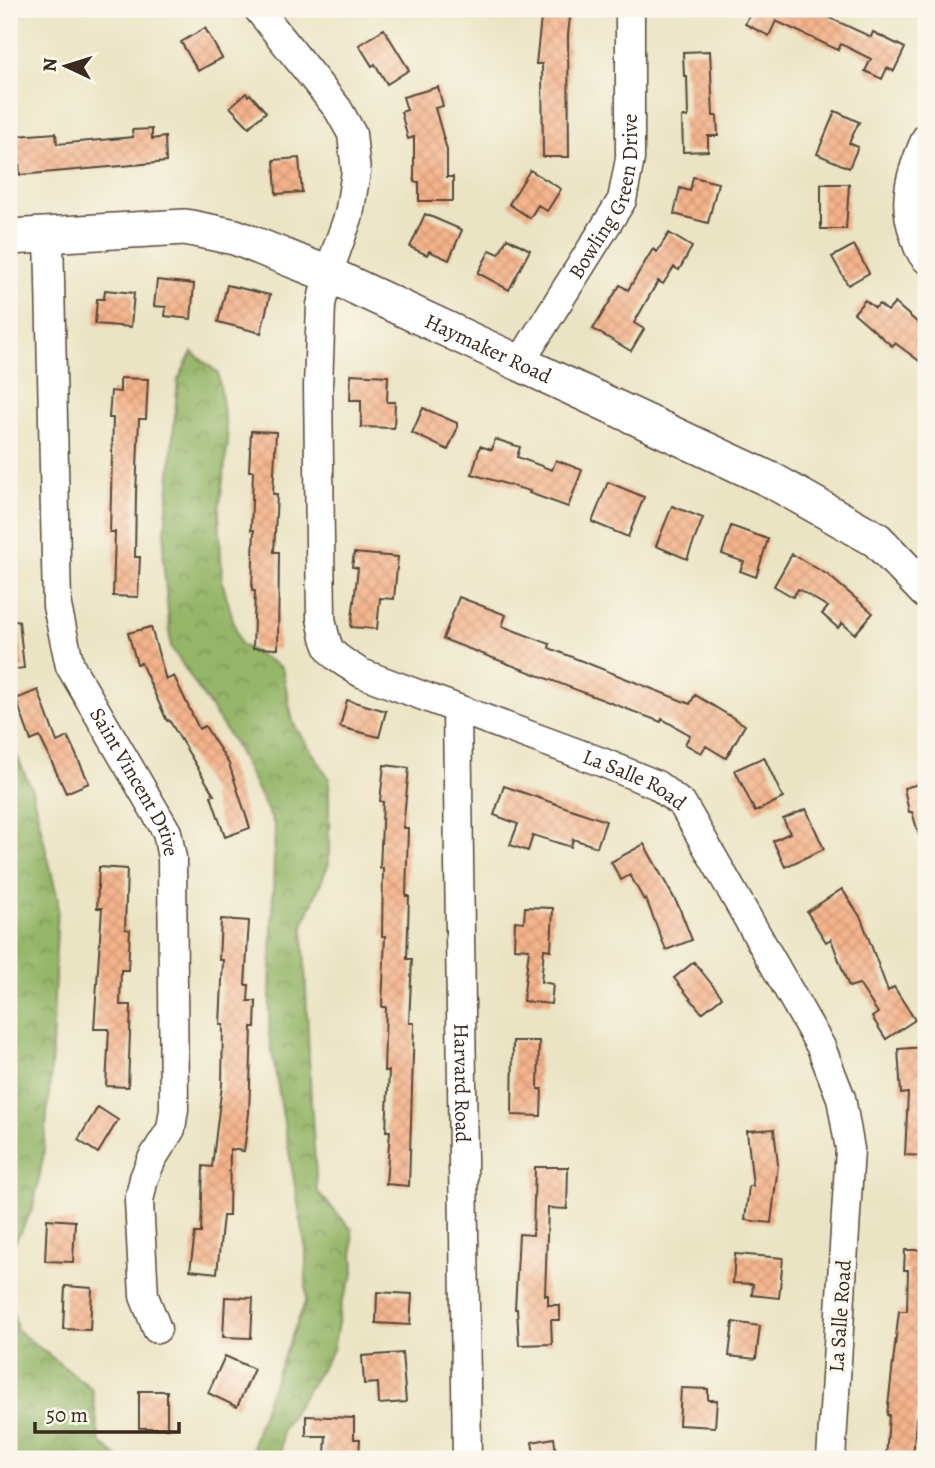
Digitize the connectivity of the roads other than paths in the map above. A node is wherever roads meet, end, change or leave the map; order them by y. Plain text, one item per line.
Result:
1 (258, 9) edge
2 (630, 9) edge
3 (926, 138) edge
4 (49, 234) junction
5 (9, 237) edge
6 (926, 258) edge
7 (328, 274) junction
8 (520, 364) junction
9 (926, 591) edge
10 (457, 709) junction
11 (158, 1329) dead end
12 (467, 1459) edge
13 (831, 1459) edge

1 - 7 street
2 - 8 street, Bowling Green Drive
3 - 6 street
4 - 5 main road, Haymaker Road
4 - 7 main road, Haymaker Road
4 - 11 street, Saint Vincent Drive
7 - 8 main road, Haymaker Road
7 - 10 street, La Salle Road
8 - 9 main road, Haymaker Road
10 - 12 street, Harvard Road
10 - 13 street, La Salle Road

